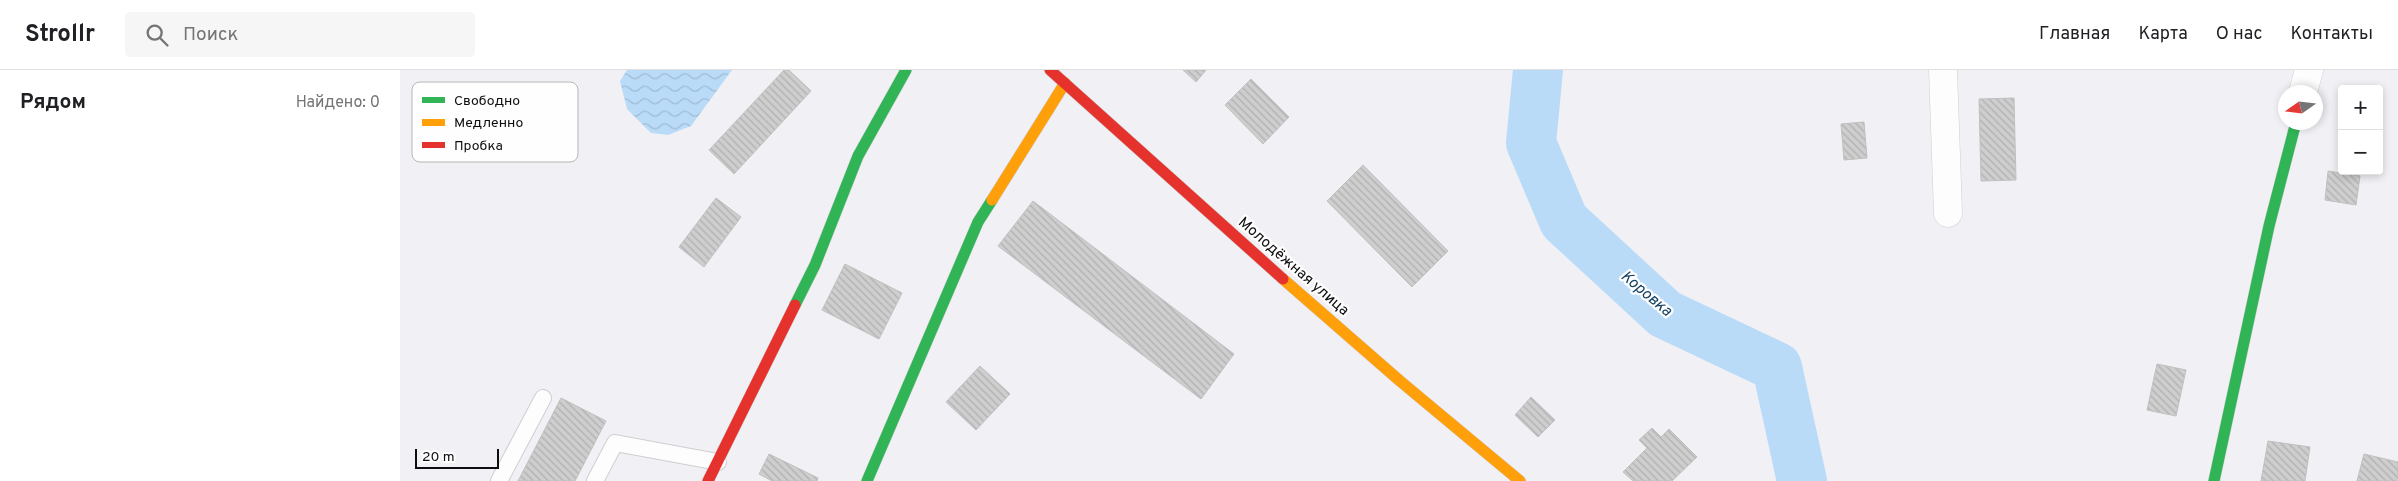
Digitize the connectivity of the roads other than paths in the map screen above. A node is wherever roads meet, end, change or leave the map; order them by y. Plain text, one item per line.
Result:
1 (906, 70) edge
2 (1050, 70) edge
3 (1943, 70) edge
4 (2309, 70) edge
5 (1065, 83) junction
6 (2305, 85) edge
7 (2294, 130) edge
8 (1948, 213) dead end
9 (543, 398) dead end
10 (718, 462) junction
11 (499, 481) edge
12 (595, 481) edge
13 (708, 481) edge
14 (867, 481) edge
15 (1520, 481) edge
16 (2214, 481) edge

1 - 10 street
2 - 5 street, Молодёжная улица
3 - 8 street
4 - 6 street
5 - 14 street
5 - 15 street, Молодёжная улица
7 - 16 street
9 - 11 lane
10 - 12 lane
10 - 13 street

